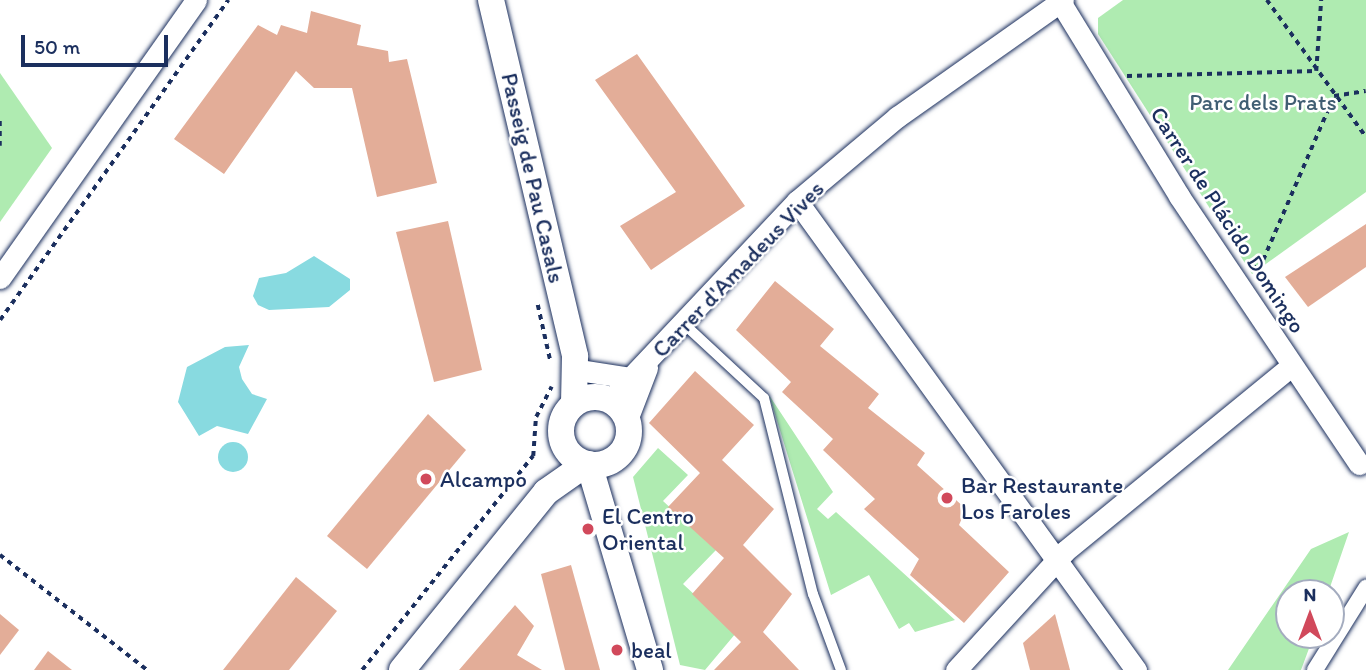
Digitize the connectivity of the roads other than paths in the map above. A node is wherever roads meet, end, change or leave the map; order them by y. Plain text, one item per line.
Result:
1 (196, 0) edge
2 (491, 0) edge
3 (1061, 0) edge
4 (797, 201) junction
5 (0, 278) edge
6 (684, 324) junction
7 (580, 363) junction
8 (649, 363) junction
9 (1292, 365) junction
10 (631, 378) junction
11 (574, 404) junction
12 (617, 408) junction
13 (564, 444) junction
14 (619, 454) junction
15 (588, 464) junction
16 (1363, 468) edge
17 (552, 486) junction
18 (604, 506) junction
19 (1057, 559) junction
20 (1366, 588) edge
21 (402, 670) edge
22 (650, 670) edge
23 (841, 670) edge
24 (956, 670) edge
25 (1136, 670) edge
26 (1315, 670) edge

1 - 5 street
2 - 7 street, Passeig de Pau Casals
3 - 4 street, Carrer d'Amadeus Vives
3 - 9 street, Carrer de Plácido Domingo
4 - 6 street, Carrer d'Amadeus Vives
4 - 19 street
6 - 8 street, Carrer d'Amadeus Vives
6 - 23 lane
7 - 10 street
7 - 11 street, Passeig de Pau Casals
7 - 12 street, Passeig de Pau Casals
8 - 10 street, Carrer d'Amadeus Vives
8 - 12 street, Carrer d'Amadeus Vives
9 - 16 street, Carrer de Plácido Domingo
9 - 19 street
10 - 12 street, Carrer d'Amadeus Vives
11 - 12 street
11 - 13 street
12 - 14 street
13 - 15 street
13 - 17 street
14 - 15 street
14 - 18 street
15 - 17 street
15 - 18 street
17 - 18 street
17 - 21 street
18 - 22 street
19 - 24 street
19 - 25 street
20 - 26 street

